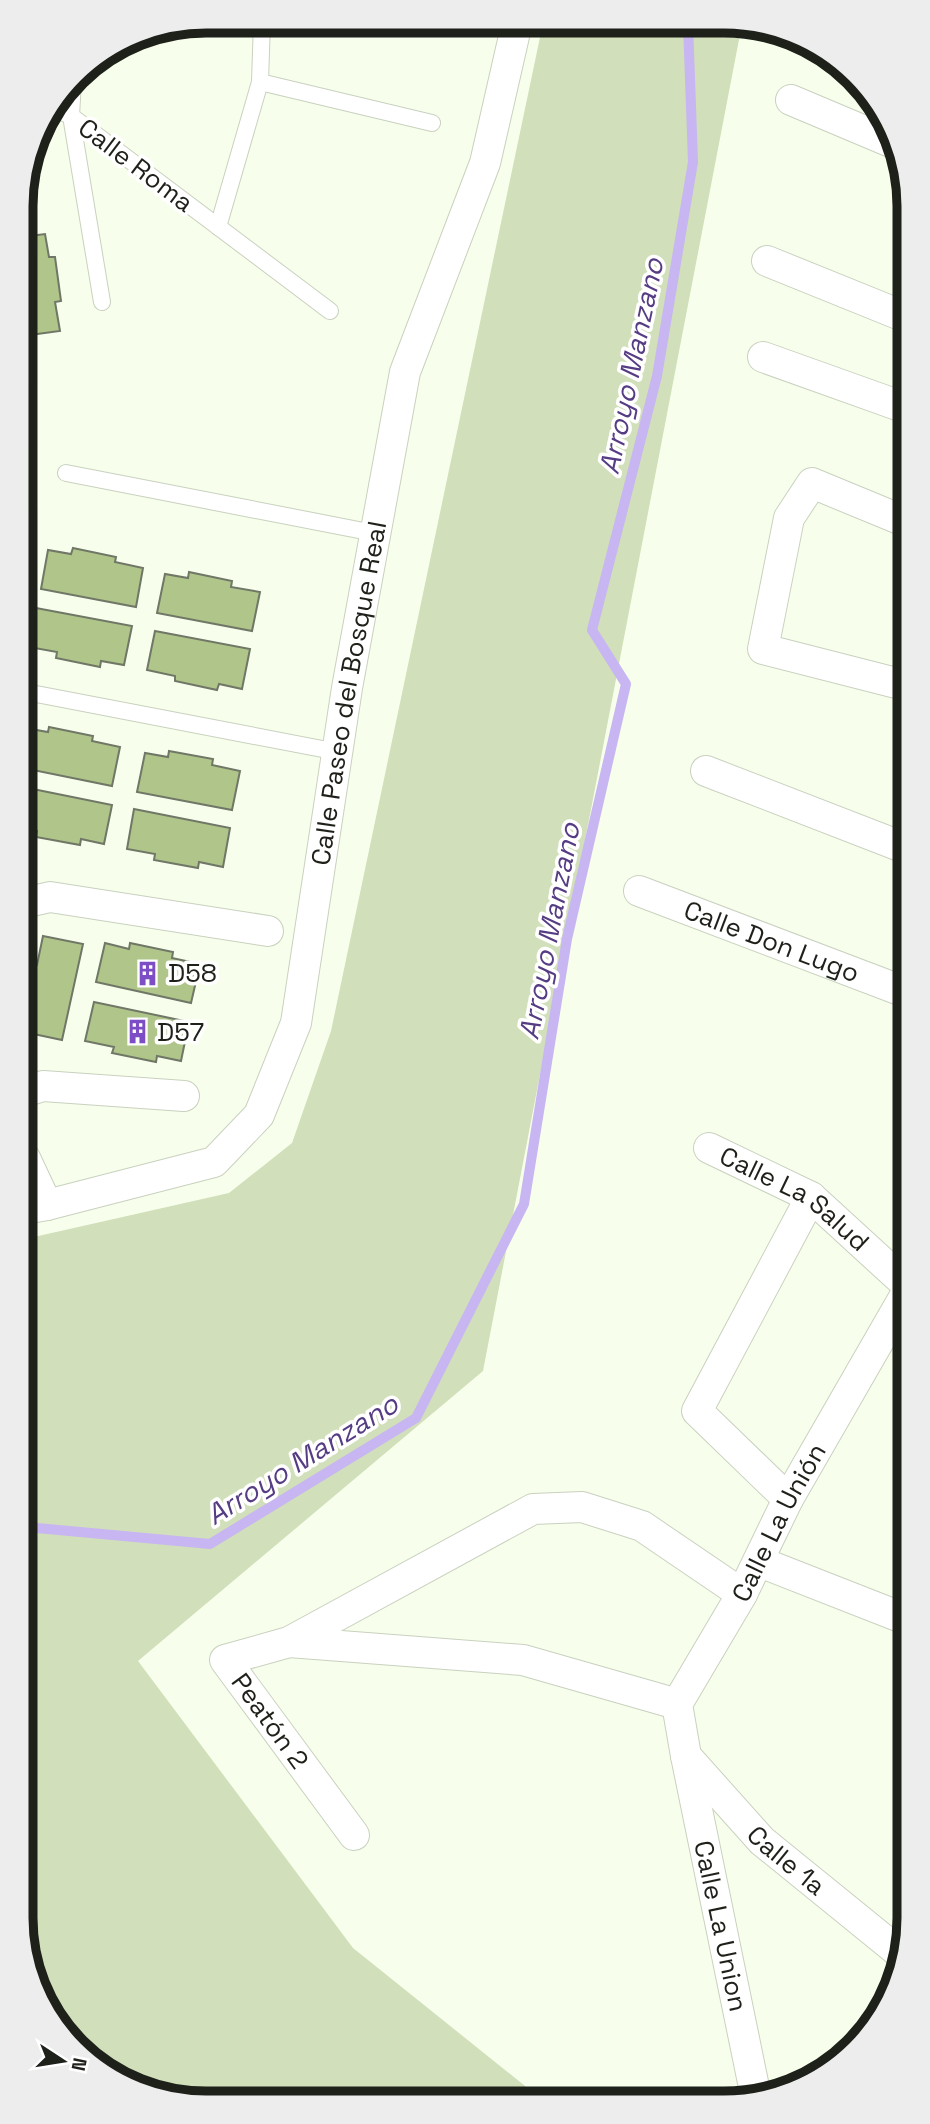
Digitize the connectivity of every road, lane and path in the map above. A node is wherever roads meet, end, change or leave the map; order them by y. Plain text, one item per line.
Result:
1 (262, 33) edge
2 (515, 33) edge
3 (260, 82) junction
4 (72, 97) edge
5 (791, 100) dead end
6 (61, 112) edge
7 (71, 116) junction
8 (432, 124) dead end
9 (883, 139) edge
10 (218, 227) junction
11 (767, 261) dead end
12 (102, 302) dead end
13 (330, 311) dead end
14 (897, 314) edge
15 (763, 357) dead end
16 (897, 405) edge
17 (66, 473) dead end
18 (897, 518) edge
19 (374, 533) junction
20 (897, 681) edge
21 (34, 694) edge
22 (338, 752) junction
23 (706, 771) dead end
24 (897, 845) edge
25 (639, 891) dead end
26 (34, 901) edge
27 (268, 931) dead end
28 (897, 989) edge
29 (33, 1089) edge
30 (184, 1096) dead end
31 (709, 1148) dead end
32 (811, 1197) junction
33 (36, 1207) edge
34 (896, 1275) edge
35 (896, 1311) edge
36 (788, 1499) junction
37 (760, 1562) junction
38 (743, 1594) junction
39 (896, 1615) edge
40 (289, 1642) junction
41 (677, 1704) junction
42 (686, 1756) junction
43 (354, 1835) dead end
44 (894, 1948) edge
45 (754, 2088) edge

1 - 3 lane
2 - 19 street, Calle Paseo del Bosque Real
3 - 8 lane
3 - 10 lane
4 - 7 lane
5 - 9 street
6 - 7 lane, Calle Roma
7 - 10 lane, Calle Roma
7 - 12 lane
10 - 13 lane, Calle Roma
11 - 14 street
15 - 16 street
17 - 19 lane
18 - 20 street
19 - 22 street, Calle Paseo del Bosque Real
21 - 22 lane
22 - 33 street, Calle Paseo del Bosque Real
23 - 24 street
25 - 28 street, Calle Don Lugo
26 - 27 street
29 - 30 street
31 - 32 street, Calle La Salud
32 - 34 street, Calle La Salud
32 - 36 street
35 - 36 street, Calle La Unión
36 - 37 street, Calle La Unión
37 - 38 street, Calle La Unión
37 - 39 street
38 - 40 street
38 - 41 street, Calle La Unión
40 - 41 street
40 - 43 street, Peatón 2
41 - 42 street
42 - 44 street, Calle 1a
42 - 45 street, Calle La Union

